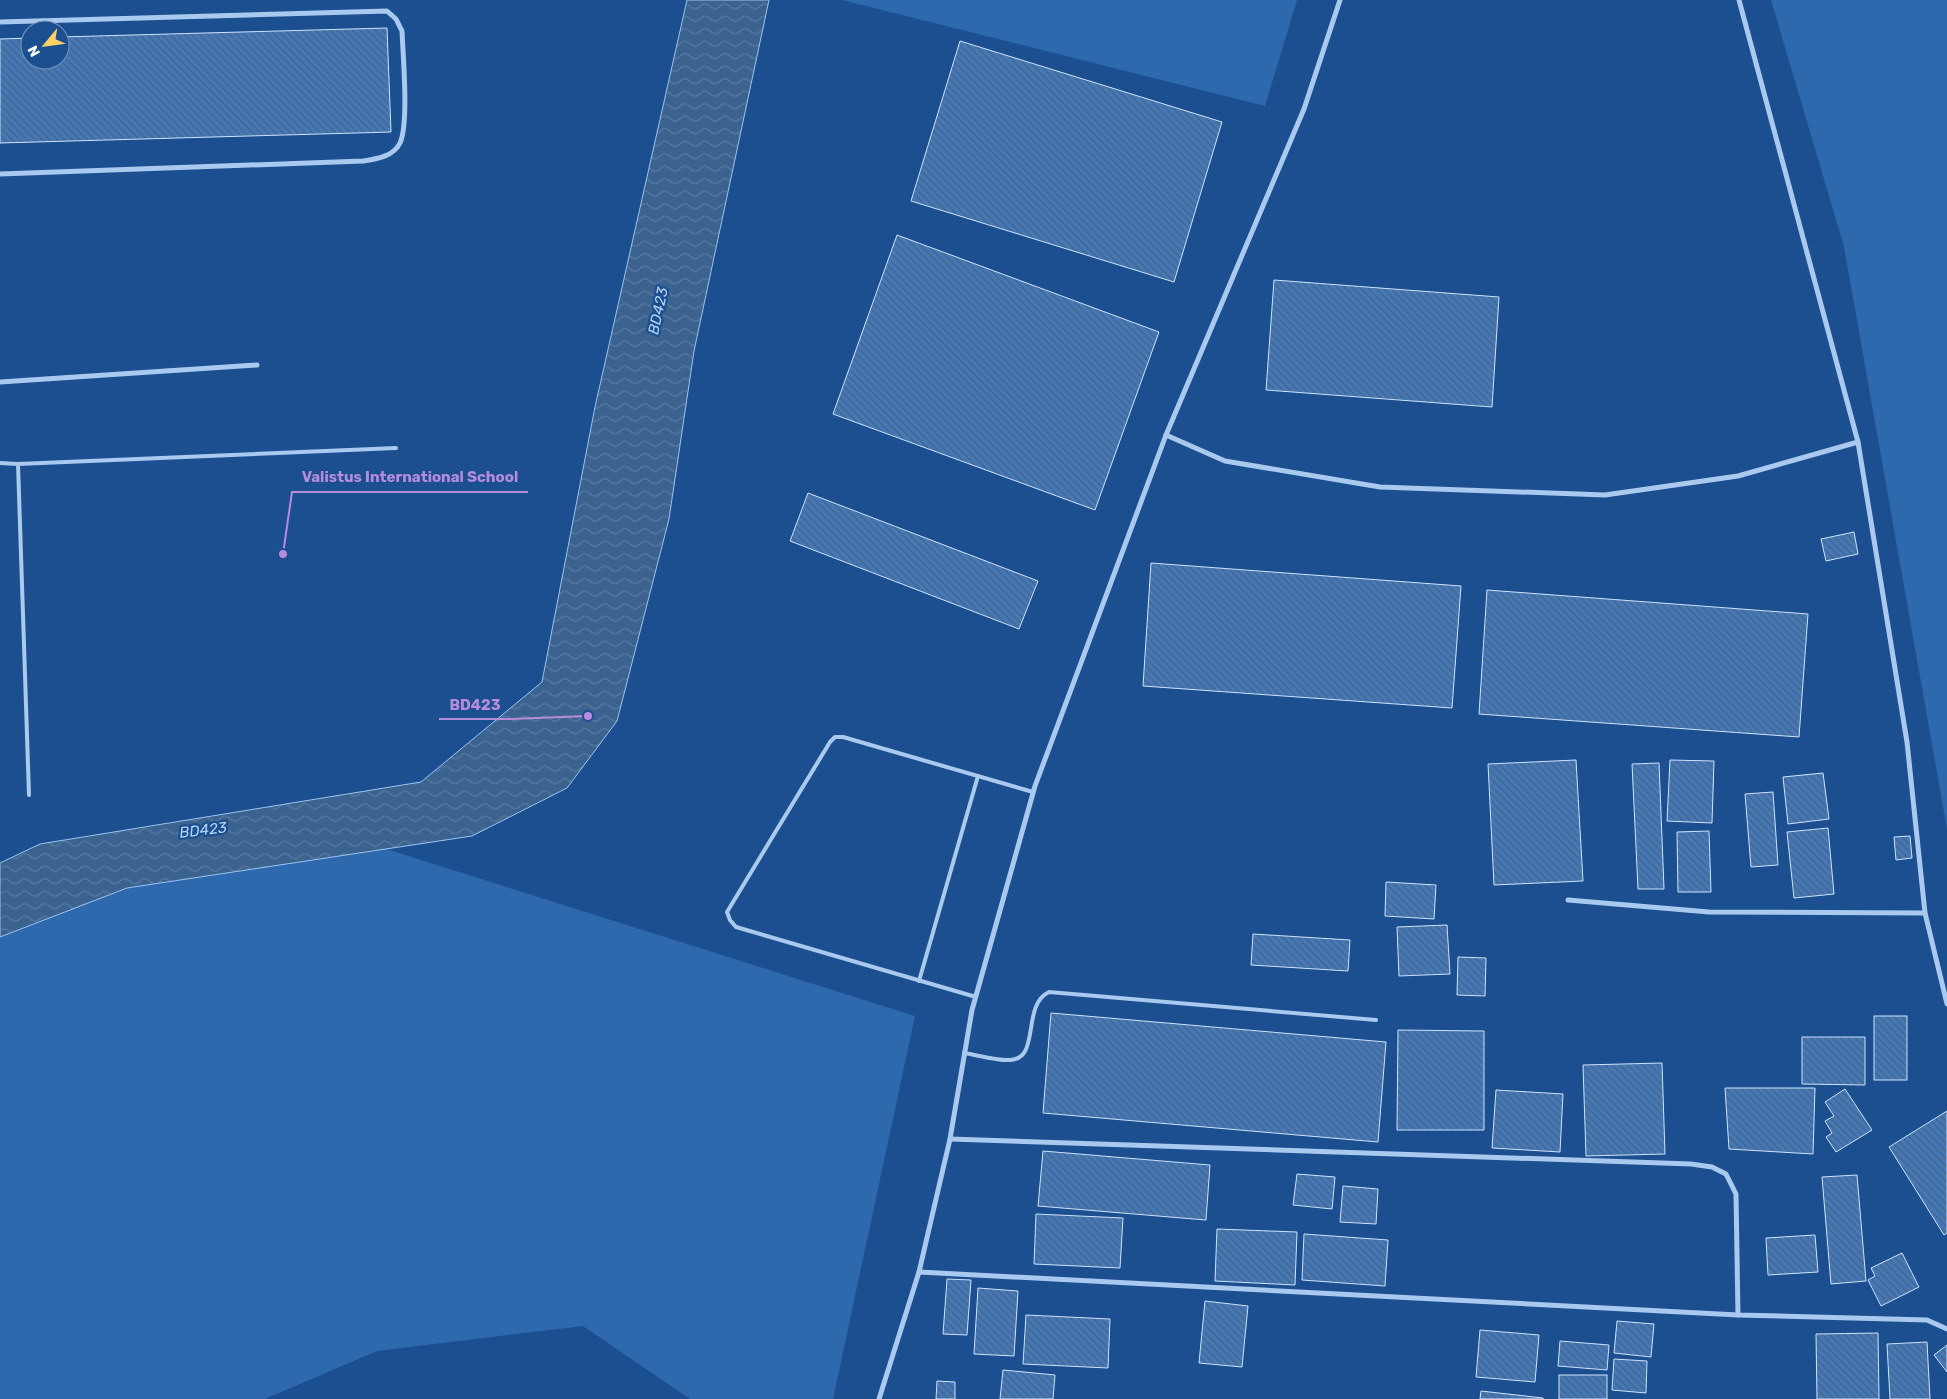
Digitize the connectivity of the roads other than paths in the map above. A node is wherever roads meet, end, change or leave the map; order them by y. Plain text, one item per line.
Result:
1 (1340, 0) edge
2 (1740, 0) edge
3 (0, 22) edge
4 (0, 174) edge
5 (257, 365) dead end
6 (0, 382) edge
7 (1166, 435) junction
8 (1858, 442) junction
9 (396, 448) dead end
10 (0, 463) edge
11 (18, 464) junction
12 (978, 776) junction
13 (1033, 792) junction
14 (29, 795) dead end
15 (1568, 900) dead end
16 (1925, 913) junction
17 (919, 981) junction
18 (976, 997) junction
19 (1947, 1004) edge
20 (1376, 1020) dead end
21 (964, 1052) junction
22 (950, 1139) junction
23 (919, 1272) junction
24 (1738, 1315) junction
25 (1947, 1329) edge
26 (879, 1399) edge

1 - 7 street
2 - 8 street
3 - 4 street
5 - 6 street
7 - 8 street
7 - 13 street
8 - 16 street
9 - 11 lane
10 - 11 lane
11 - 14 lane
12 - 13 lane
12 - 17 lane
12 - 17 lane
13 - 18 street
15 - 16 street
16 - 19 street
17 - 18 lane
18 - 21 street
20 - 21 lane
21 - 22 street
22 - 23 street
22 - 24 street
23 - 24 street
23 - 26 street
24 - 25 street

